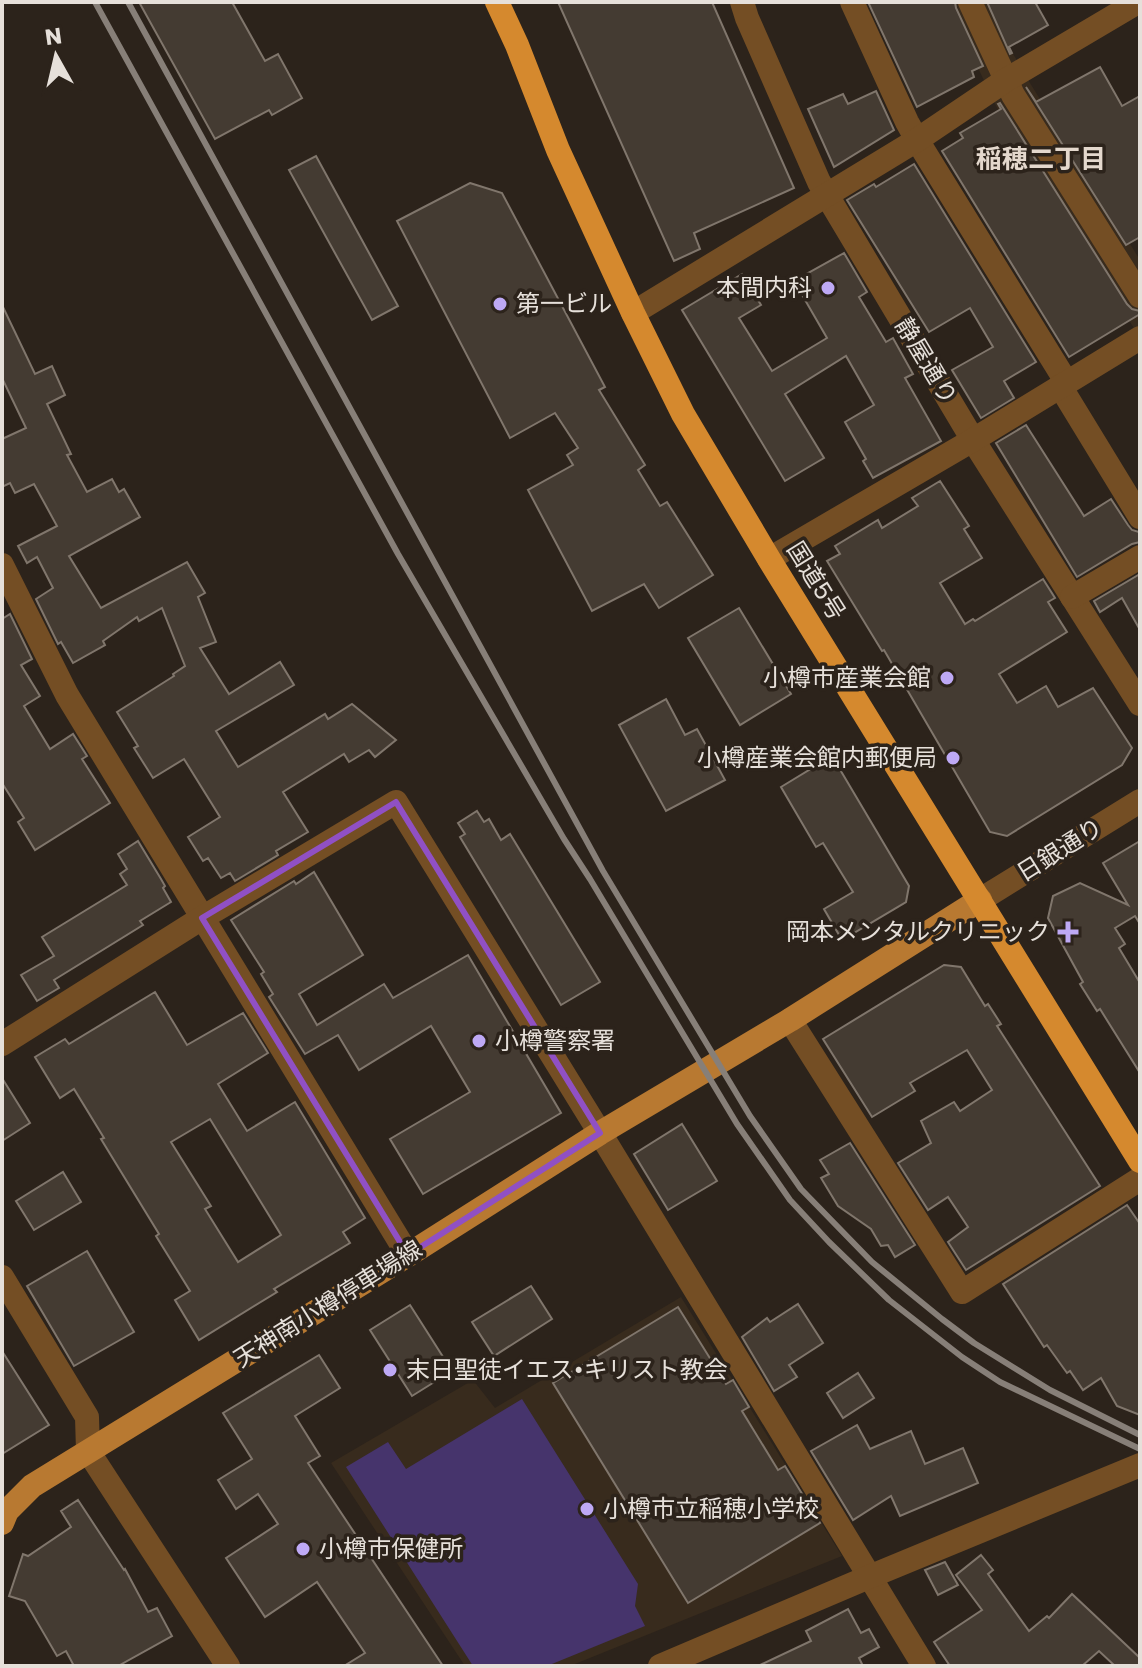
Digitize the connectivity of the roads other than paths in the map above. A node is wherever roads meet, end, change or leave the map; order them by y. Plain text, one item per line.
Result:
1 (497, 2) edge
2 (742, 2) edge
3 (852, 2) edge
4 (970, 2) edge
5 (1138, 2) edge
6 (1009, 88) junction
7 (917, 140) junction
8 (826, 194) junction
9 (1140, 296) edge
10 (633, 313) junction
11 (1140, 338) edge
12 (1064, 385) junction
13 (973, 440) junction
14 (1140, 517) edge
15 (1140, 557) edge
16 (769, 559) junction
17 (2, 565) edge
18 (7, 593) edge
19 (1072, 597) junction
20 (1140, 704) edge
21 (1140, 801) edge
22 (980, 900) junction
23 (202, 918) junction
24 (790, 1020) junction
25 (2, 1044) edge
26 (600, 1133) junction
27 (1140, 1161) edge
28 (1140, 1179) edge
29 (408, 1255) junction
30 (2, 1277) edge
31 (88, 1451) junction
32 (1140, 1465) edge
33 (2, 1523) edge
34 (869, 1577) junction
35 (228, 1666) edge
36 (660, 1666) edge
37 (924, 1666) edge

1 - 10 highway, 国道5号
2 - 8 street, 静屋通り
3 - 7 street
4 - 6 street
5 - 6 street
6 - 7 street
6 - 9 street
7 - 8 street
7 - 12 street
8 - 10 street
8 - 13 street, 静屋通り
10 - 16 highway, 国道5号
11 - 12 street
12 - 13 street
12 - 14 street
13 - 16 street
13 - 19 street, 静屋通り
15 - 19 street
16 - 22 highway, 国道5号
17 - 18 street
18 - 23 street
19 - 20 street, 静屋通り
21 - 22 street, 日銀通り
22 - 24 main road
22 - 27 highway, 国道5号
23 - 25 street
23 - 26 street
23 - 29 street
24 - 26 main road, 天神南小樽停車場線
24 - 28 street
26 - 29 main road, 天神南小樽停車場線
26 - 34 street
29 - 31 main road, 天神南小樽停車場線
30 - 31 street
31 - 33 main road, 天神南小樽停車場線
31 - 35 street
32 - 34 street
34 - 36 street
34 - 37 street

